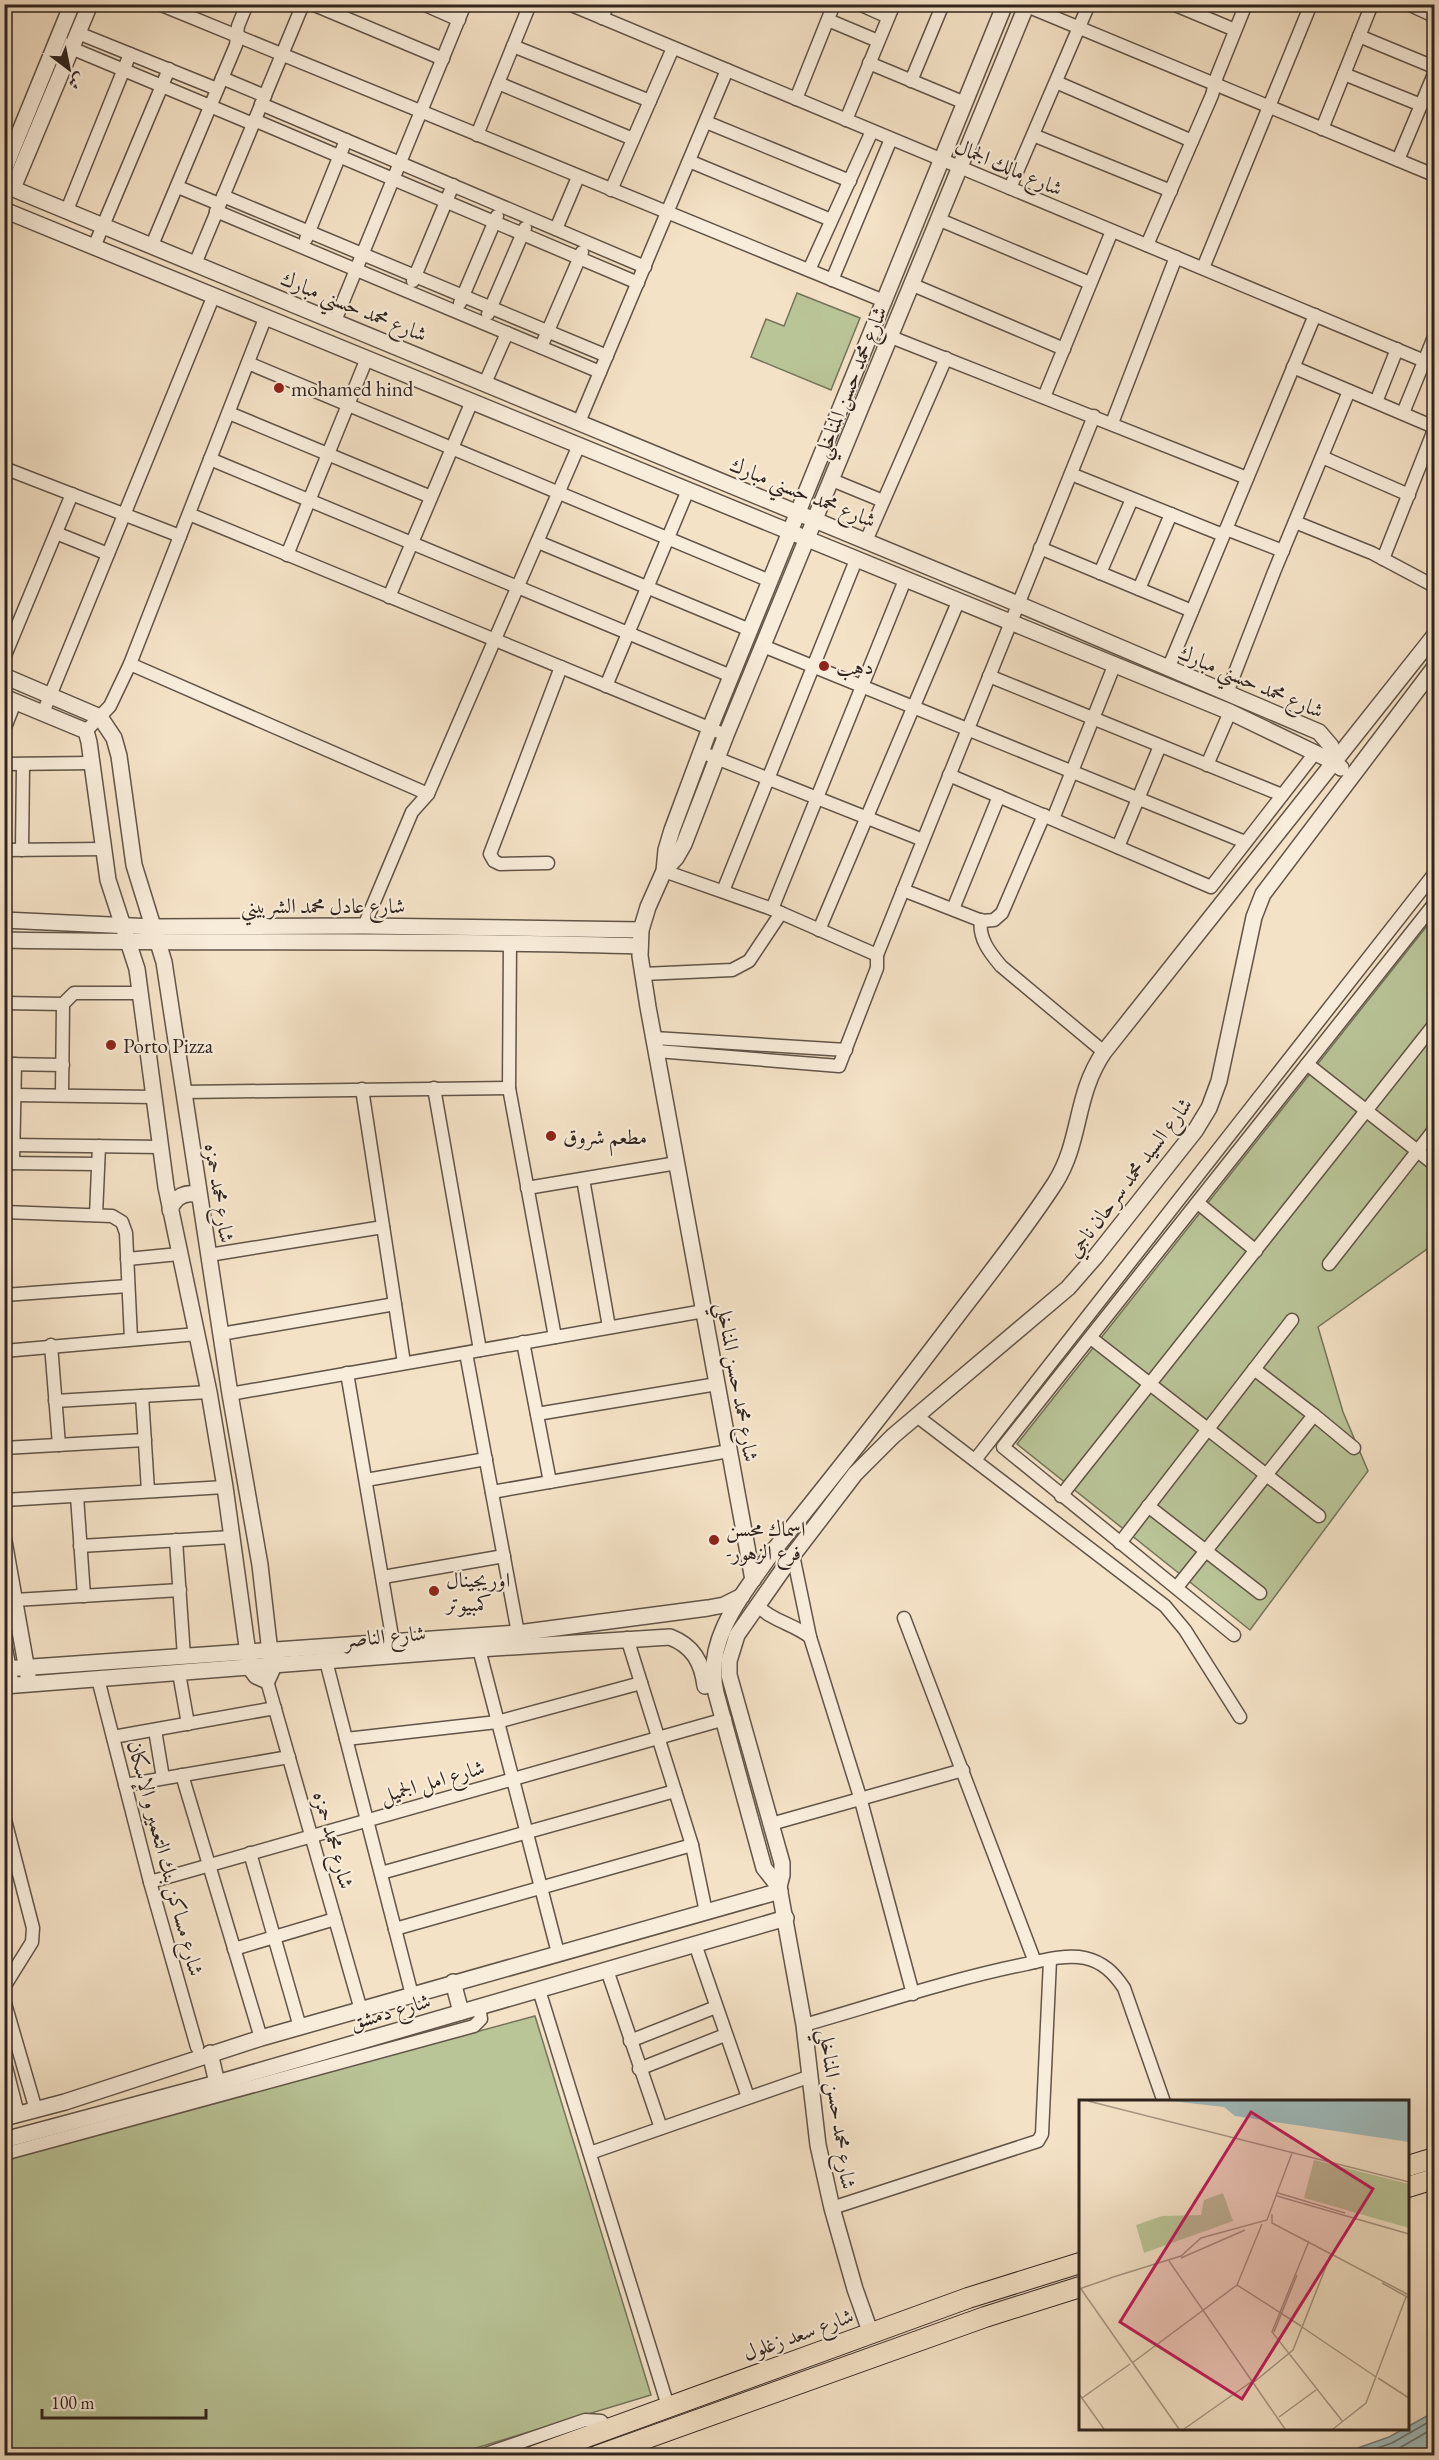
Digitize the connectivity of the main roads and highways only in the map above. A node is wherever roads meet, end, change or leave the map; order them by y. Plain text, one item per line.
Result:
1 (1434, 2158) edge
2 (1409, 2165) edge
3 (1434, 2179) edge
4 (1409, 2186) edge
5 (1079, 2263) edge
6 (1079, 2287) edge
7 (534, 2456) edge
8 (597, 2456) edge

1 - 2 main road
3 - 4 main road
5 - 7 main road, شارع سعد زغلول
6 - 8 main road

